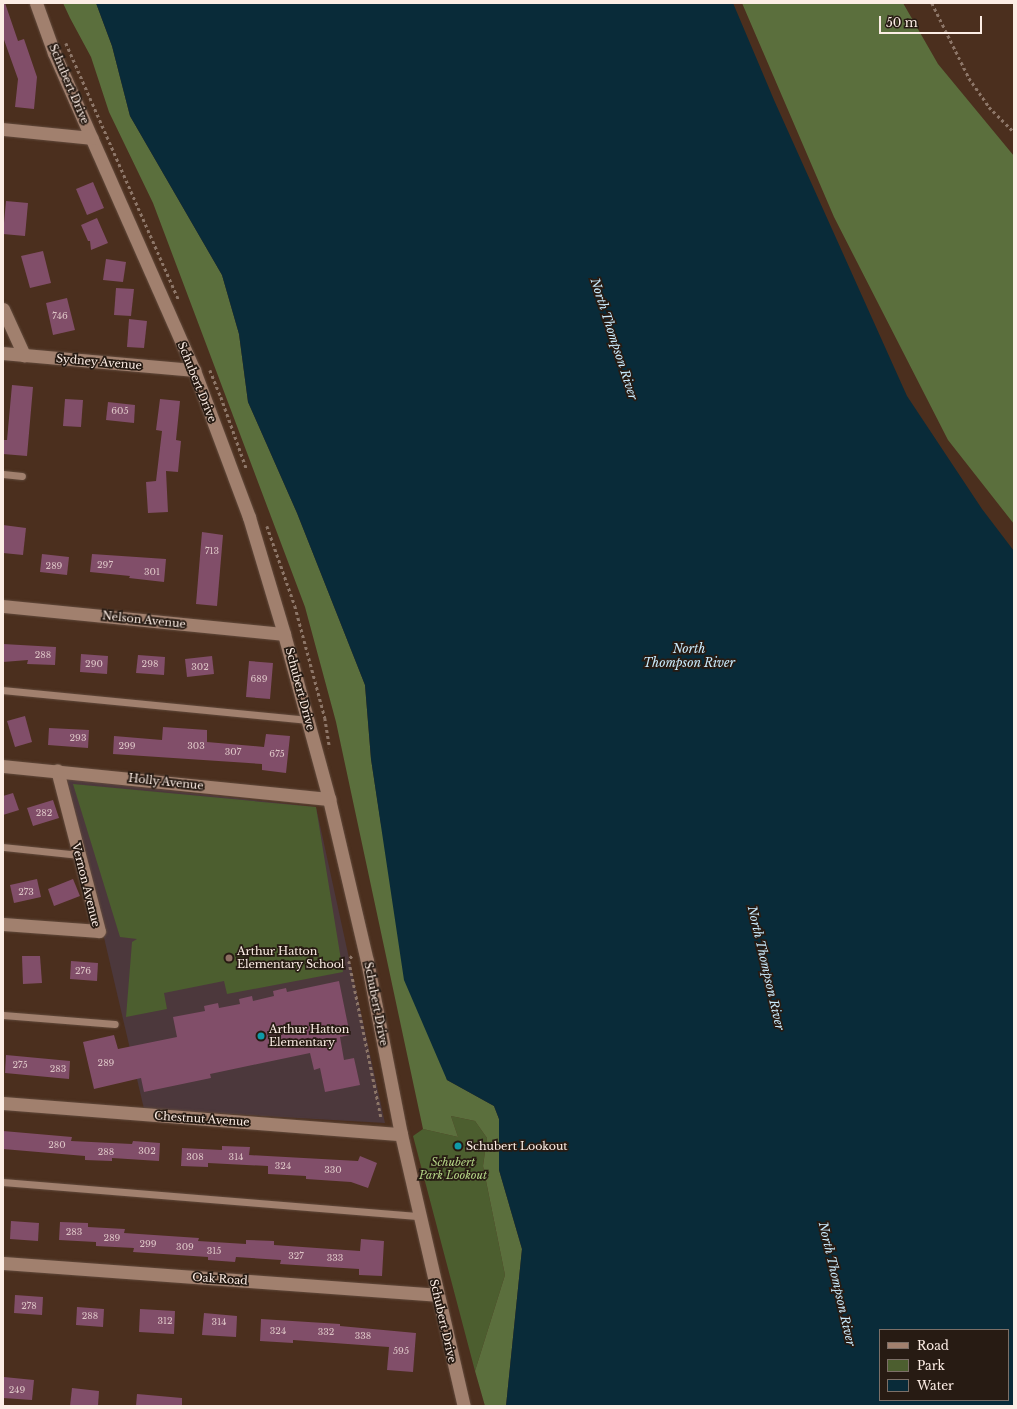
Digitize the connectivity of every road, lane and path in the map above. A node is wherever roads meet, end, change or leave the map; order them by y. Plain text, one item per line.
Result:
1 (36, 3) edge
2 (932, 3) edge
3 (3, 129) edge
4 (1014, 132) edge
5 (92, 138) junction
6 (3, 309) edge
7 (3, 353) edge
8 (24, 355) junction
9 (194, 370) junction
10 (3, 474) edge
11 (22, 476) dead end
12 (3, 606) edge
13 (284, 634) junction
14 (3, 690) edge
15 (308, 720) junction
16 (3, 766) edge
17 (56, 770) junction
18 (329, 799) junction
19 (3, 847) edge
20 (79, 854) junction
21 (3, 924) edge
22 (3, 1015) edge
23 (115, 1024) dead end
24 (3, 1103) edge
25 (401, 1134) junction
26 (3, 1182) edge
27 (420, 1216) junction
28 (3, 1263) edge
29 (437, 1295) junction
30 (464, 1406) edge

1 - 5 street, Schubert Drive
2 - 4 path
3 - 5 street
5 - 9 street, Schubert Drive
6 - 8 street
7 - 8 street, Sydney Avenue
8 - 9 street, Sydney Avenue
9 - 13 street, Schubert Drive
10 - 11 lane
12 - 13 street, Nelson Avenue
13 - 15 street, Schubert Drive
14 - 15 lane
15 - 18 street, Schubert Drive
16 - 17 street, Holly Avenue
17 - 18 street, Holly Avenue
17 - 20 street, Vernon Avenue
18 - 25 street, Schubert Drive
19 - 20 lane
20 - 21 street, Vernon Avenue
22 - 23 lane
24 - 25 street, Chestnut Avenue
25 - 27 street, Schubert Drive
26 - 27 lane
27 - 29 street, Schubert Drive
28 - 29 street, Oak Road
29 - 30 street, Schubert Drive

